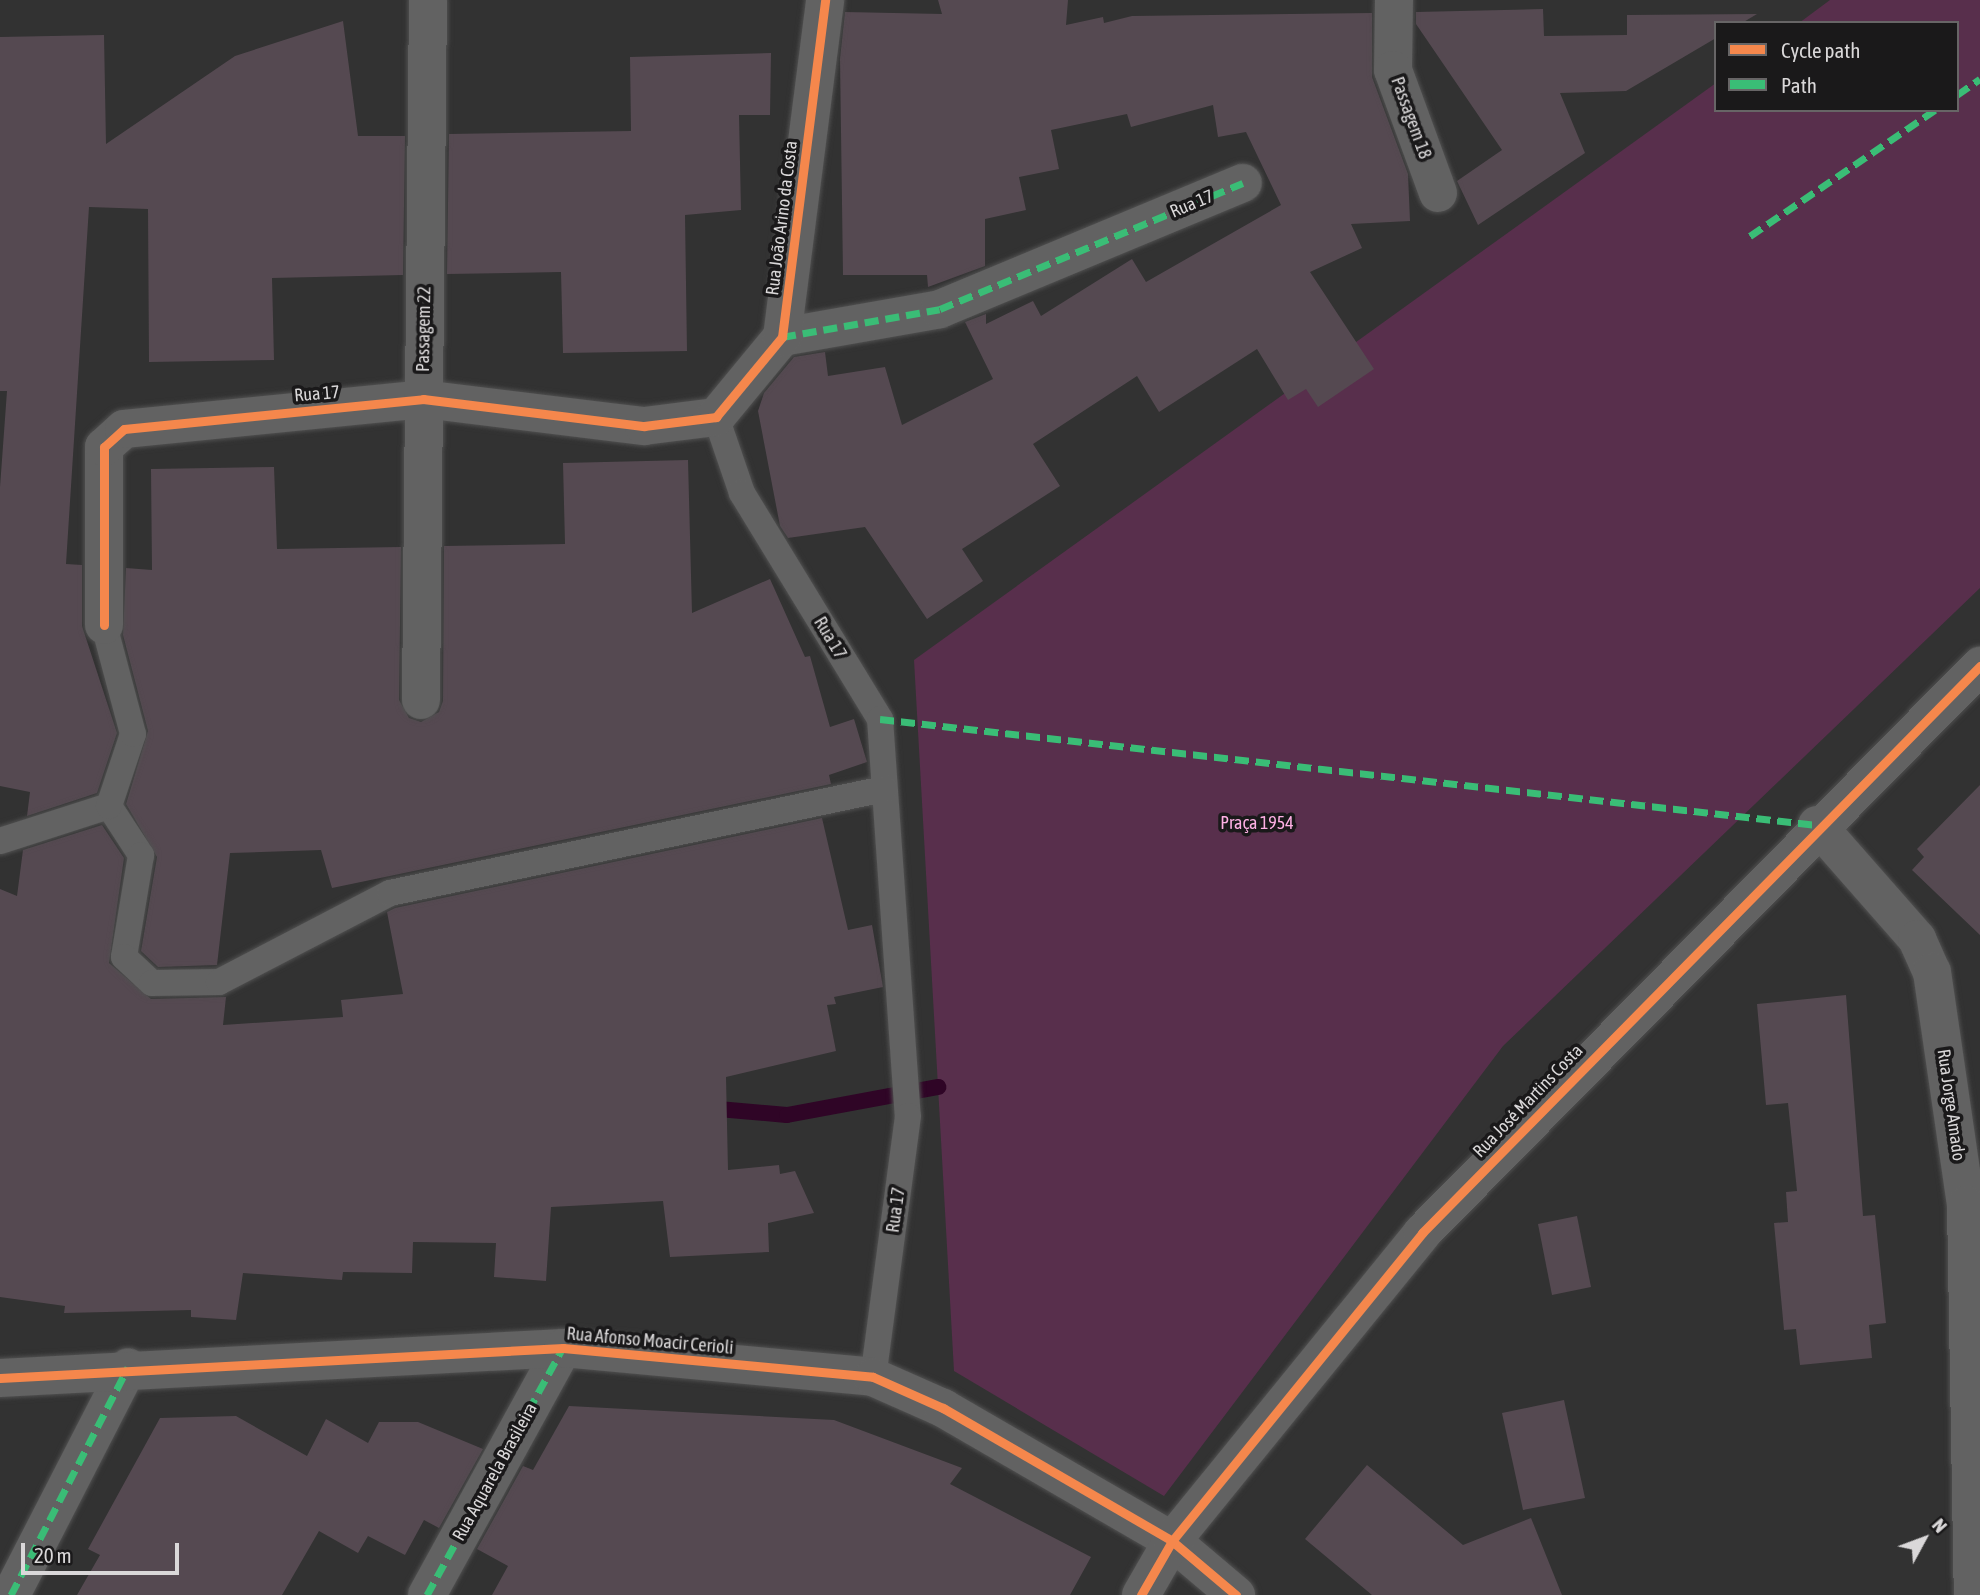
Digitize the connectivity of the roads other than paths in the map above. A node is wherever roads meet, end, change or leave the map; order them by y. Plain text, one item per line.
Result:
1 (428, 0) edge
2 (825, 0) edge
3 (1394, 0) edge
4 (1243, 183) dead end
5 (1438, 193) dead end
6 (782, 337) junction
7 (423, 399) junction
8 (716, 417) junction
9 (104, 625) joint
10 (1980, 666) edge
11 (421, 700) dead end
12 (884, 789) junction
13 (109, 806) junction
14 (1817, 825) junction
15 (0, 841) edge
16 (1973, 1198) edge
17 (564, 1348) junction
18 (128, 1367) junction
19 (873, 1377) junction
20 (0, 1378) edge
21 (1172, 1541) junction
22 (11, 1595) edge
23 (427, 1595) edge
24 (1141, 1595) edge
25 (1236, 1595) edge
26 (1973, 1595) edge

1 - 7 street, Passagem 22
2 - 6 street, Rua João Arino da Costa
3 - 5 street, Passagem 18
4 - 6 street, Rua 17
6 - 8 street
7 - 8 street, Rua 17
7 - 9 street, Rua 17
7 - 11 street, Passagem 22
8 - 12 lane, Rua 17
9 - 13 lane
10 - 14 street, Rua José Martins Costa
12 - 13 lane
12 - 19 lane, Rua 17
13 - 15 lane
14 - 16 street, Rua Jorge Amado
14 - 21 street, Rua José Martins Costa
16 - 26 street, Rua Jorge Amado
17 - 18 street, Rua Afonso Moacir Cerioli
17 - 19 street, Rua Afonso Moacir Cerioli
17 - 23 street, Rua Aquarela Brasileira
18 - 20 street, Rua Afonso Moacir Cerioli
18 - 22 street
19 - 21 street, Rua Afonso Moacir Cerioli
21 - 24 street, Rua José Martins Costa
21 - 25 street, Rua Afonso Moacir Cerioli

